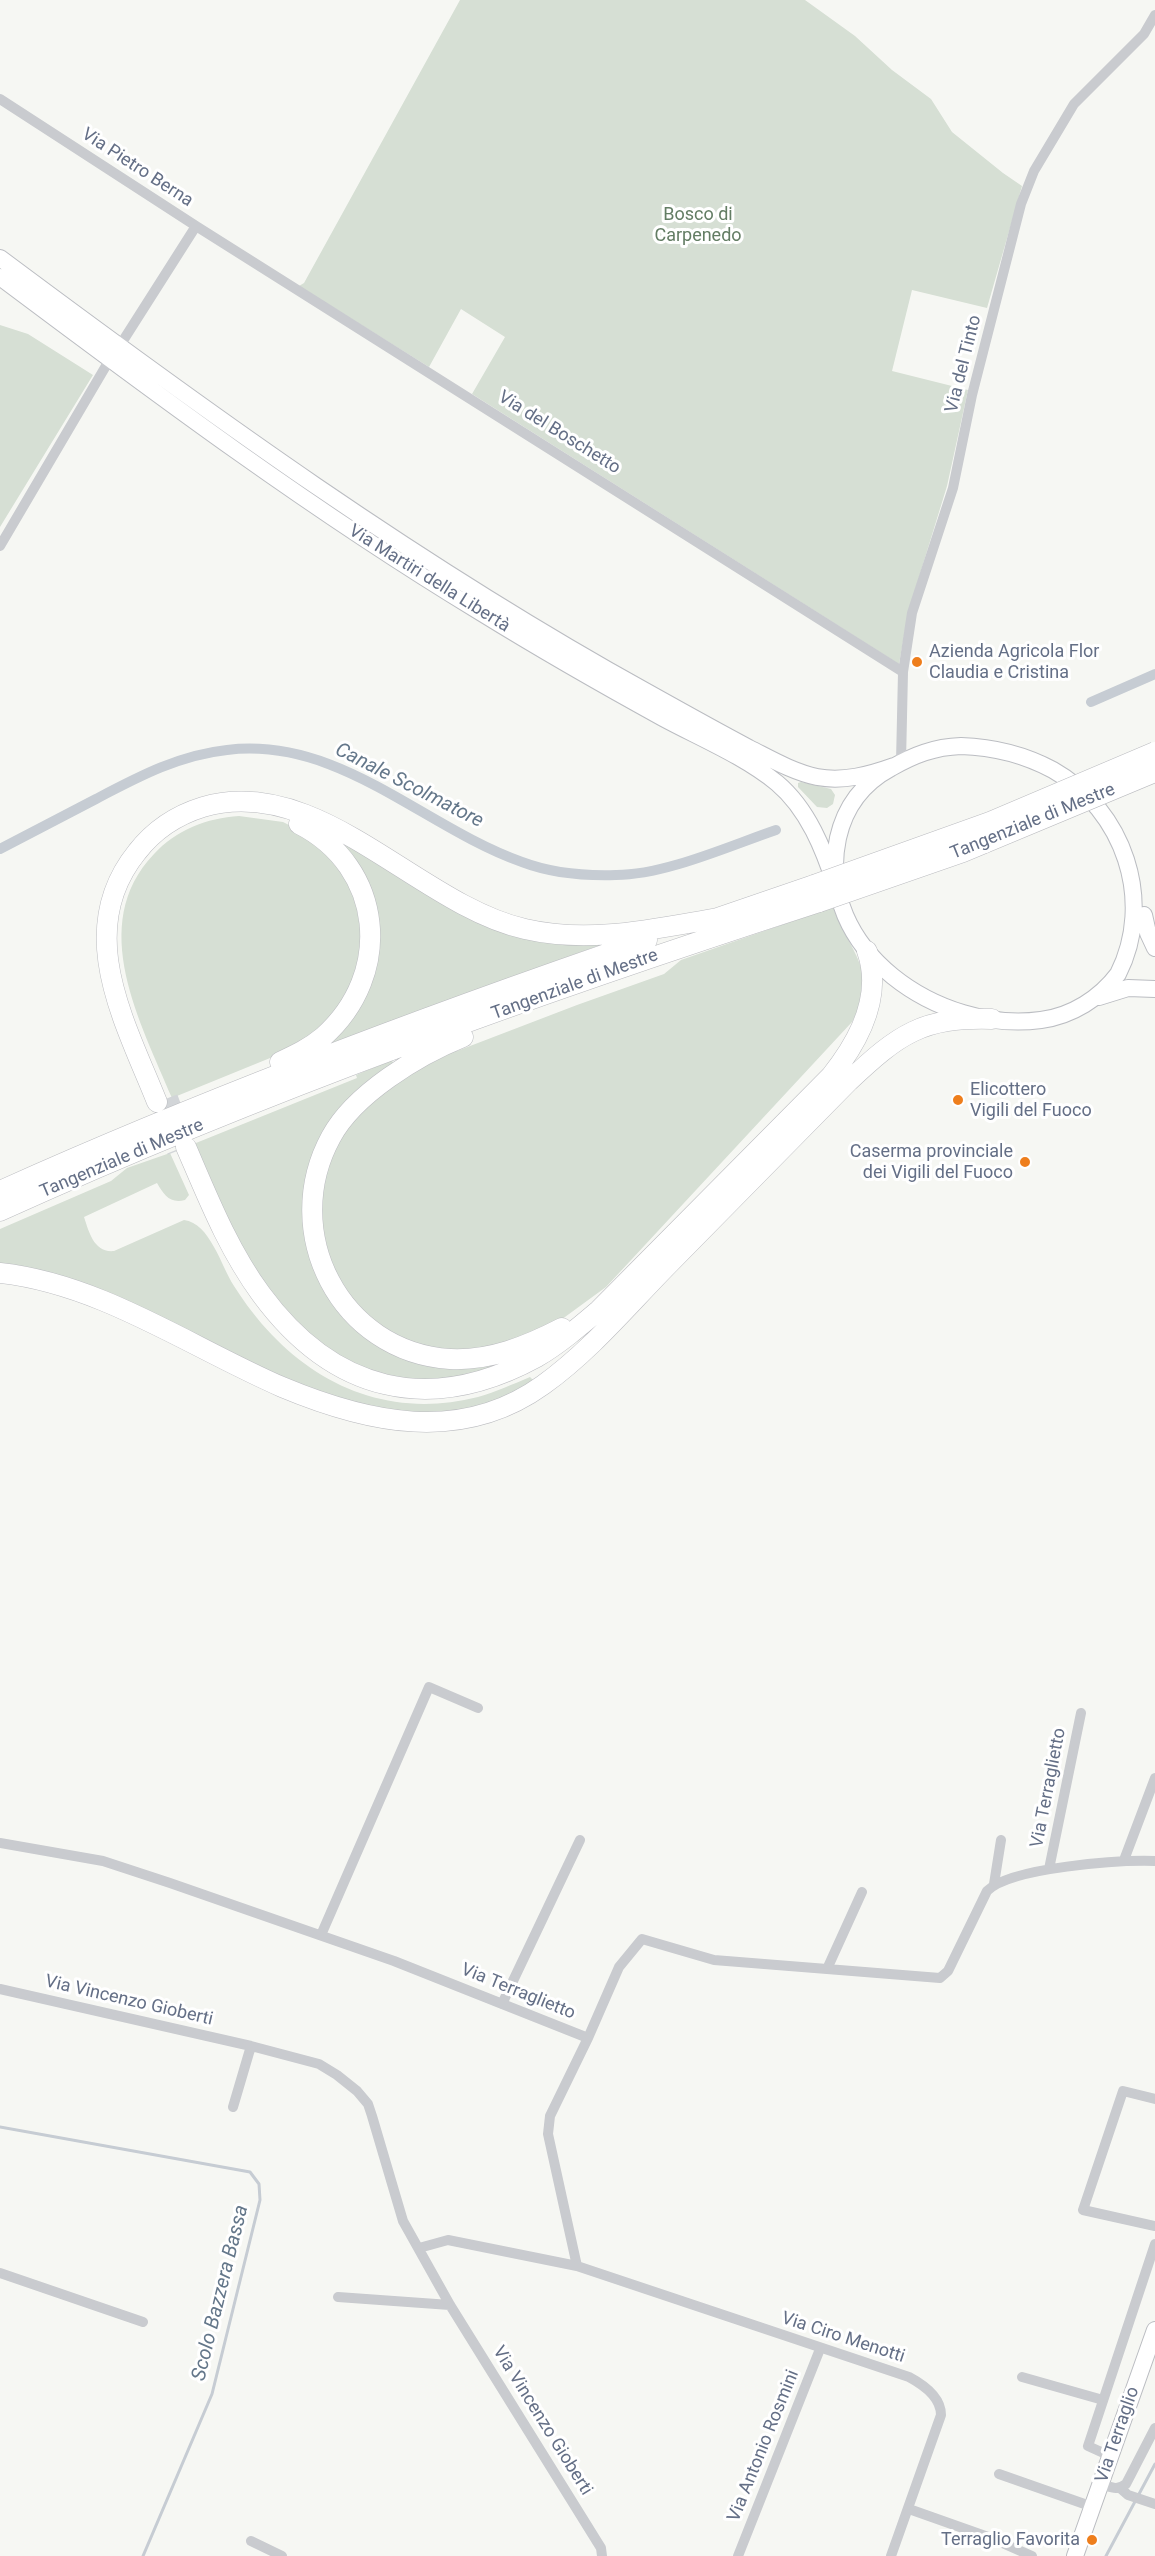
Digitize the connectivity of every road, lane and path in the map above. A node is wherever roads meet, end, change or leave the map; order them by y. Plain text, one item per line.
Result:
1 (1155, 15) edge
2 (0, 99) edge
3 (196, 226) junction
4 (0, 258) edge
5 (0, 277) edge
6 (115, 353) junction
7 (0, 546) edge
8 (903, 672) junction
9 (1155, 752) edge
10 (898, 764) junction
11 (1155, 771) edge
12 (836, 887) junction
13 (817, 893) junction
14 (1142, 905) junction
15 (718, 918) junction
16 (1155, 948) edge
17 (867, 951) junction
18 (620, 968) junction
19 (1155, 989) edge
20 (1093, 1000) junction
21 (992, 1019) junction
22 (182, 1113) junction
23 (0, 1191) edge
24 (0, 1211) edge
25 (0, 1273) edge
26 (653, 1280) junction
27 (627, 1285) junction
28 (478, 1708) dead end
29 (1081, 1713) dead end
30 (1155, 1778) edge
31 (580, 1840) dead end
32 (1002, 1840) dead end
33 (0, 1844) edge
34 (1124, 1860) junction
35 (1155, 1861) edge
36 (1049, 1869) junction
37 (994, 1884) junction
38 (862, 1892) dead end
39 (321, 1935) junction
40 (827, 1969) junction
41 (0, 1989) edge
42 (502, 2004) junction
43 (588, 2038) junction
44 (251, 2046) junction
45 (1155, 2099) edge
46 (232, 2107) dead end
47 (1155, 2226) edge
48 (1155, 2244) edge
49 (419, 2248) junction
50 (577, 2266) junction
51 (0, 2274) edge
52 (338, 2297) dead end
53 (450, 2305) junction
54 (143, 2322) dead end
55 (1155, 2330) edge
56 (820, 2349) junction
57 (1022, 2377) dead end
58 (1103, 2400) junction
59 (1155, 2428) edge
60 (1110, 2456) junction
61 (999, 2474) dead end
62 (1101, 2484) junction
63 (1129, 2494) junction
64 (1155, 2504) edge
65 (1093, 2506) junction
66 (909, 2509) junction
67 (251, 2541) dead end
68 (282, 2556) edge
69 (602, 2556) edge
70 (738, 2556) edge
71 (891, 2556) edge
72 (1032, 2556) edge
73 (1076, 2556) edge

1 - 8 street, Via del Tinto
2 - 3 street, Via Pietro Berna
3 - 6 street, Via Pietro Berna
3 - 8 street, Via del Boschetto
4 - 6 main road, Via Martiri della Libertà
5 - 6 main road, Via Martiri della Libertà
6 - 7 street, Via Pietro Berna
6 - 10 main road, Via Martiri della Libertà
6 - 12 main road, Via Martiri della Libertà
8 - 10 street, Via del Tinto
9 - 13 highway, Tangenziale di Mestre, bridge
10 - 12 main road
10 - 14 main road
11 - 13 highway, Tangenziale di Mestre, bridge
12 - 17 main road, Via Martiri della Libertà
13 - 15 highway, Tangenziale di Mestre
13 - 18 highway, Tangenziale di Mestre
14 - 16 main road
14 - 20 main road
15 - 22 highway, Tangenziale di Mestre
15 - 22 highway
17 - 21 main road, Via Martiri della Libertà
17 - 27 highway
18 - 24 highway, Tangenziale di Mestre
18 - 27 highway
19 - 20 main road
20 - 21 main road, Via Martiri della Libertà
21 - 26 highway
22 - 23 highway, Tangenziale di Mestre
25 - 26 highway
26 - 27 highway
28 - 39 street
29 - 36 street, Via Terraglietto
30 - 34 street
31 - 42 street
32 - 37 street, Via Terraglietto
33 - 39 street, Via Terraglietto
34 - 35 street, Via Terraglietto
34 - 36 street, Via Terraglietto
36 - 37 street, Via Terraglietto
37 - 40 street, Via Terraglietto
38 - 40 street
39 - 42 street, Via Terraglietto
40 - 43 street, Via Terraglietto
41 - 44 street, Via Vincenzo Gioberti
42 - 43 street, Via Terraglietto
43 - 50 street
44 - 46 street
44 - 49 street, Via Vincenzo Gioberti
45 - 47 street
48 - 58 street
49 - 50 street, Via Ciro Menotti
49 - 53 street, Via Vincenzo Gioberti
50 - 56 street, Via Ciro Menotti
51 - 54 street
52 - 53 street
53 - 69 street, Via Vincenzo Gioberti
55 - 60 main road, Via Terraglio
56 - 66 street, Via Ciro Menotti
56 - 70 street, Via Antonio Rosmini
57 - 58 street
58 - 60 street
59 - 63 street
60 - 62 main road, Via Terraglio
61 - 65 street, Via Terraglio
62 - 63 street
62 - 65 main road, Via Terraglio
63 - 64 street
65 - 73 main road, Via Terraglio
66 - 71 street, Via Ciro Menotti
66 - 72 street
67 - 68 street

